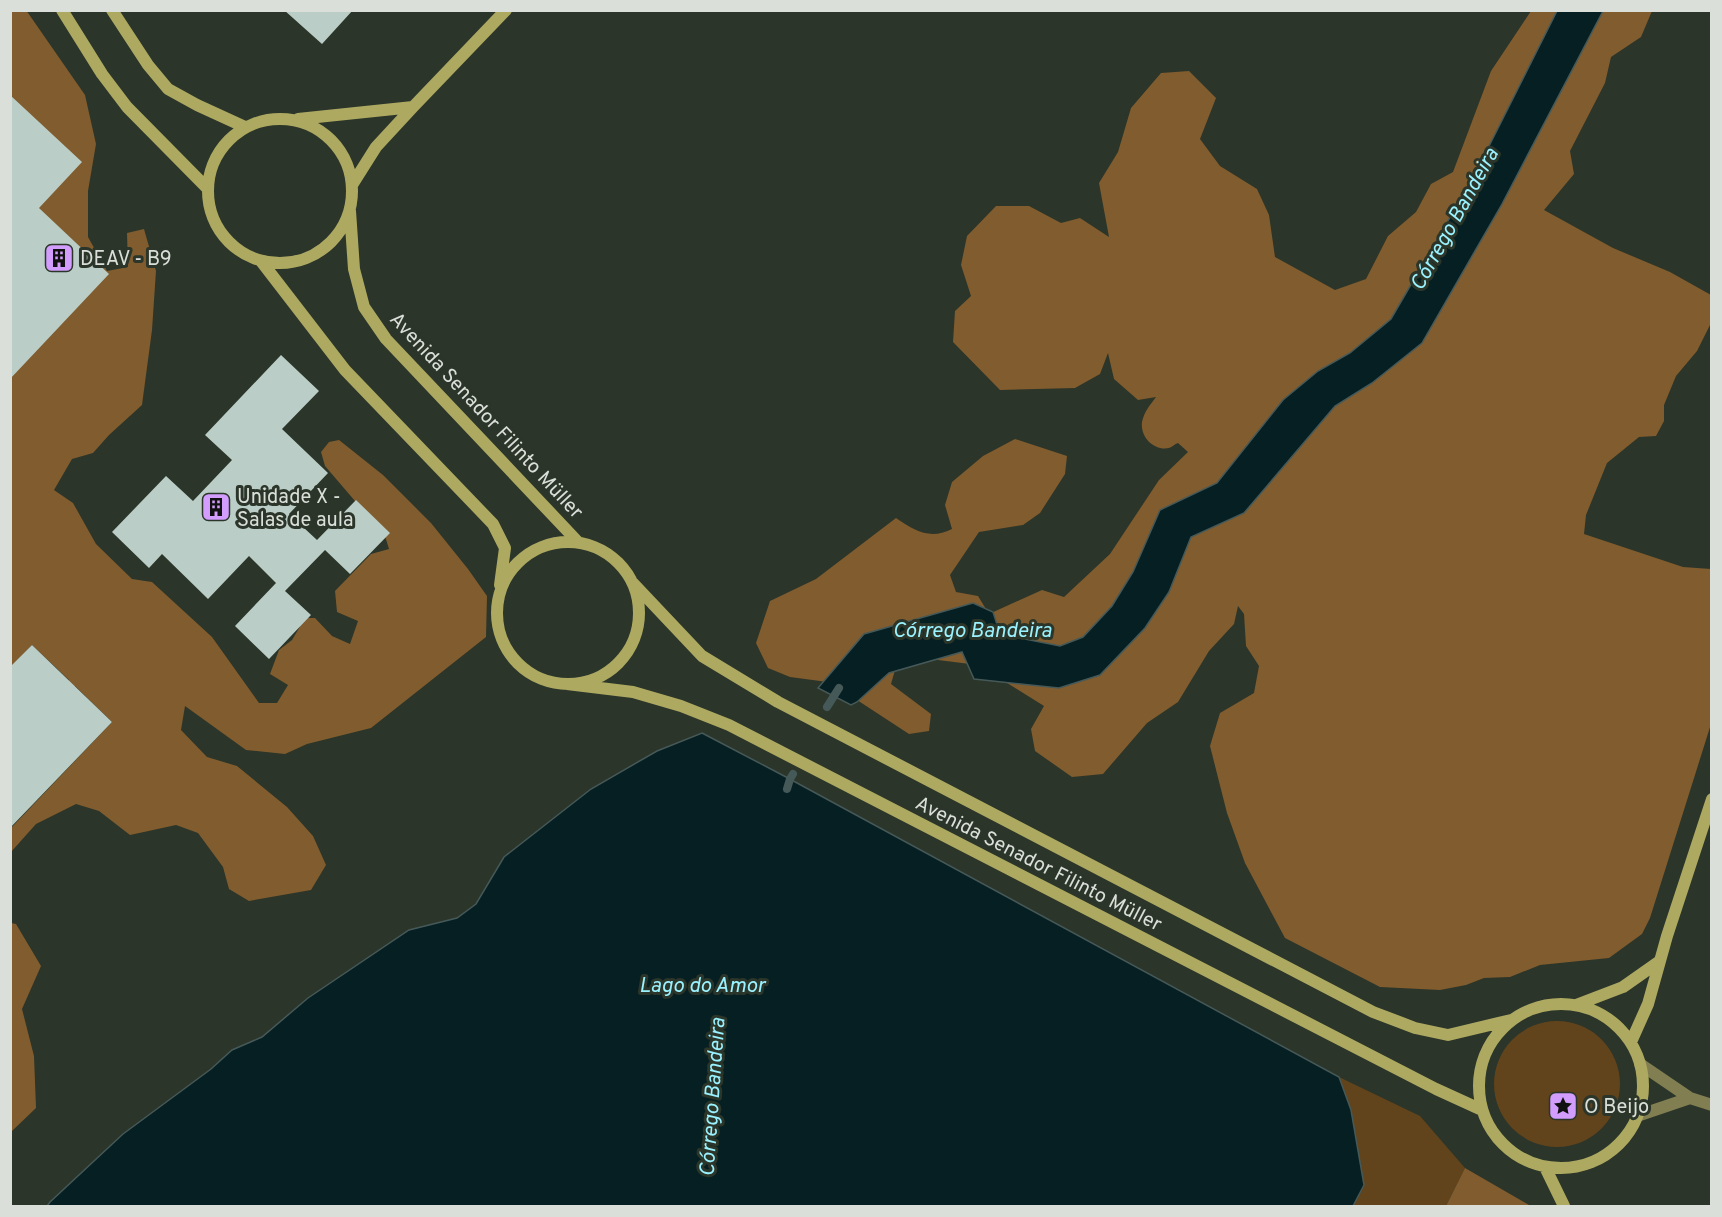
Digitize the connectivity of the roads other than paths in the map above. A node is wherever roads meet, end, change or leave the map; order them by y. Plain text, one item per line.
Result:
1 (62, 10) edge
2 (112, 10) edge
3 (506, 10) edge
4 (413, 107) junction
5 (292, 120) junction
6 (245, 127) junction
7 (352, 185) junction
8 (208, 189) junction
9 (350, 208) junction
10 (261, 261) junction
11 (578, 542) junction
12 (633, 583) junction
13 (499, 599) junction
14 (567, 684) junction
15 (1712, 799) edge
16 (1660, 961) junction
17 (1576, 1005) junction
18 (1511, 1020) junction
19 (1631, 1042) junction
20 (1640, 1064) junction
21 (1690, 1098) junction
22 (1712, 1105) edge
23 (1482, 1110) junction
24 (1637, 1116) junction
25 (1545, 1167) junction
26 (1564, 1206) edge

1 - 8 main road
2 - 6 main road
3 - 4 main road
4 - 5 main road
4 - 7 main road
5 - 6 main road
5 - 7 main road
6 - 8 main road
7 - 9 main road
8 - 10 main road
9 - 10 main road
9 - 11 main road, Avenida Senador Filinto Müller
10 - 13 main road
11 - 12 main road
11 - 13 main road
12 - 14 main road
12 - 18 main road, Avenida Senador Filinto Müller
13 - 14 main road
14 - 23 main road, Avenida Senador Filinto Müller
15 - 16 main road
16 - 17 main road
16 - 19 main road
17 - 18 main road
17 - 19 main road
18 - 23 main road
19 - 20 main road
20 - 21 street
20 - 24 main road
21 - 22 street
21 - 24 street
23 - 25 main road
24 - 25 main road
25 - 26 main road

